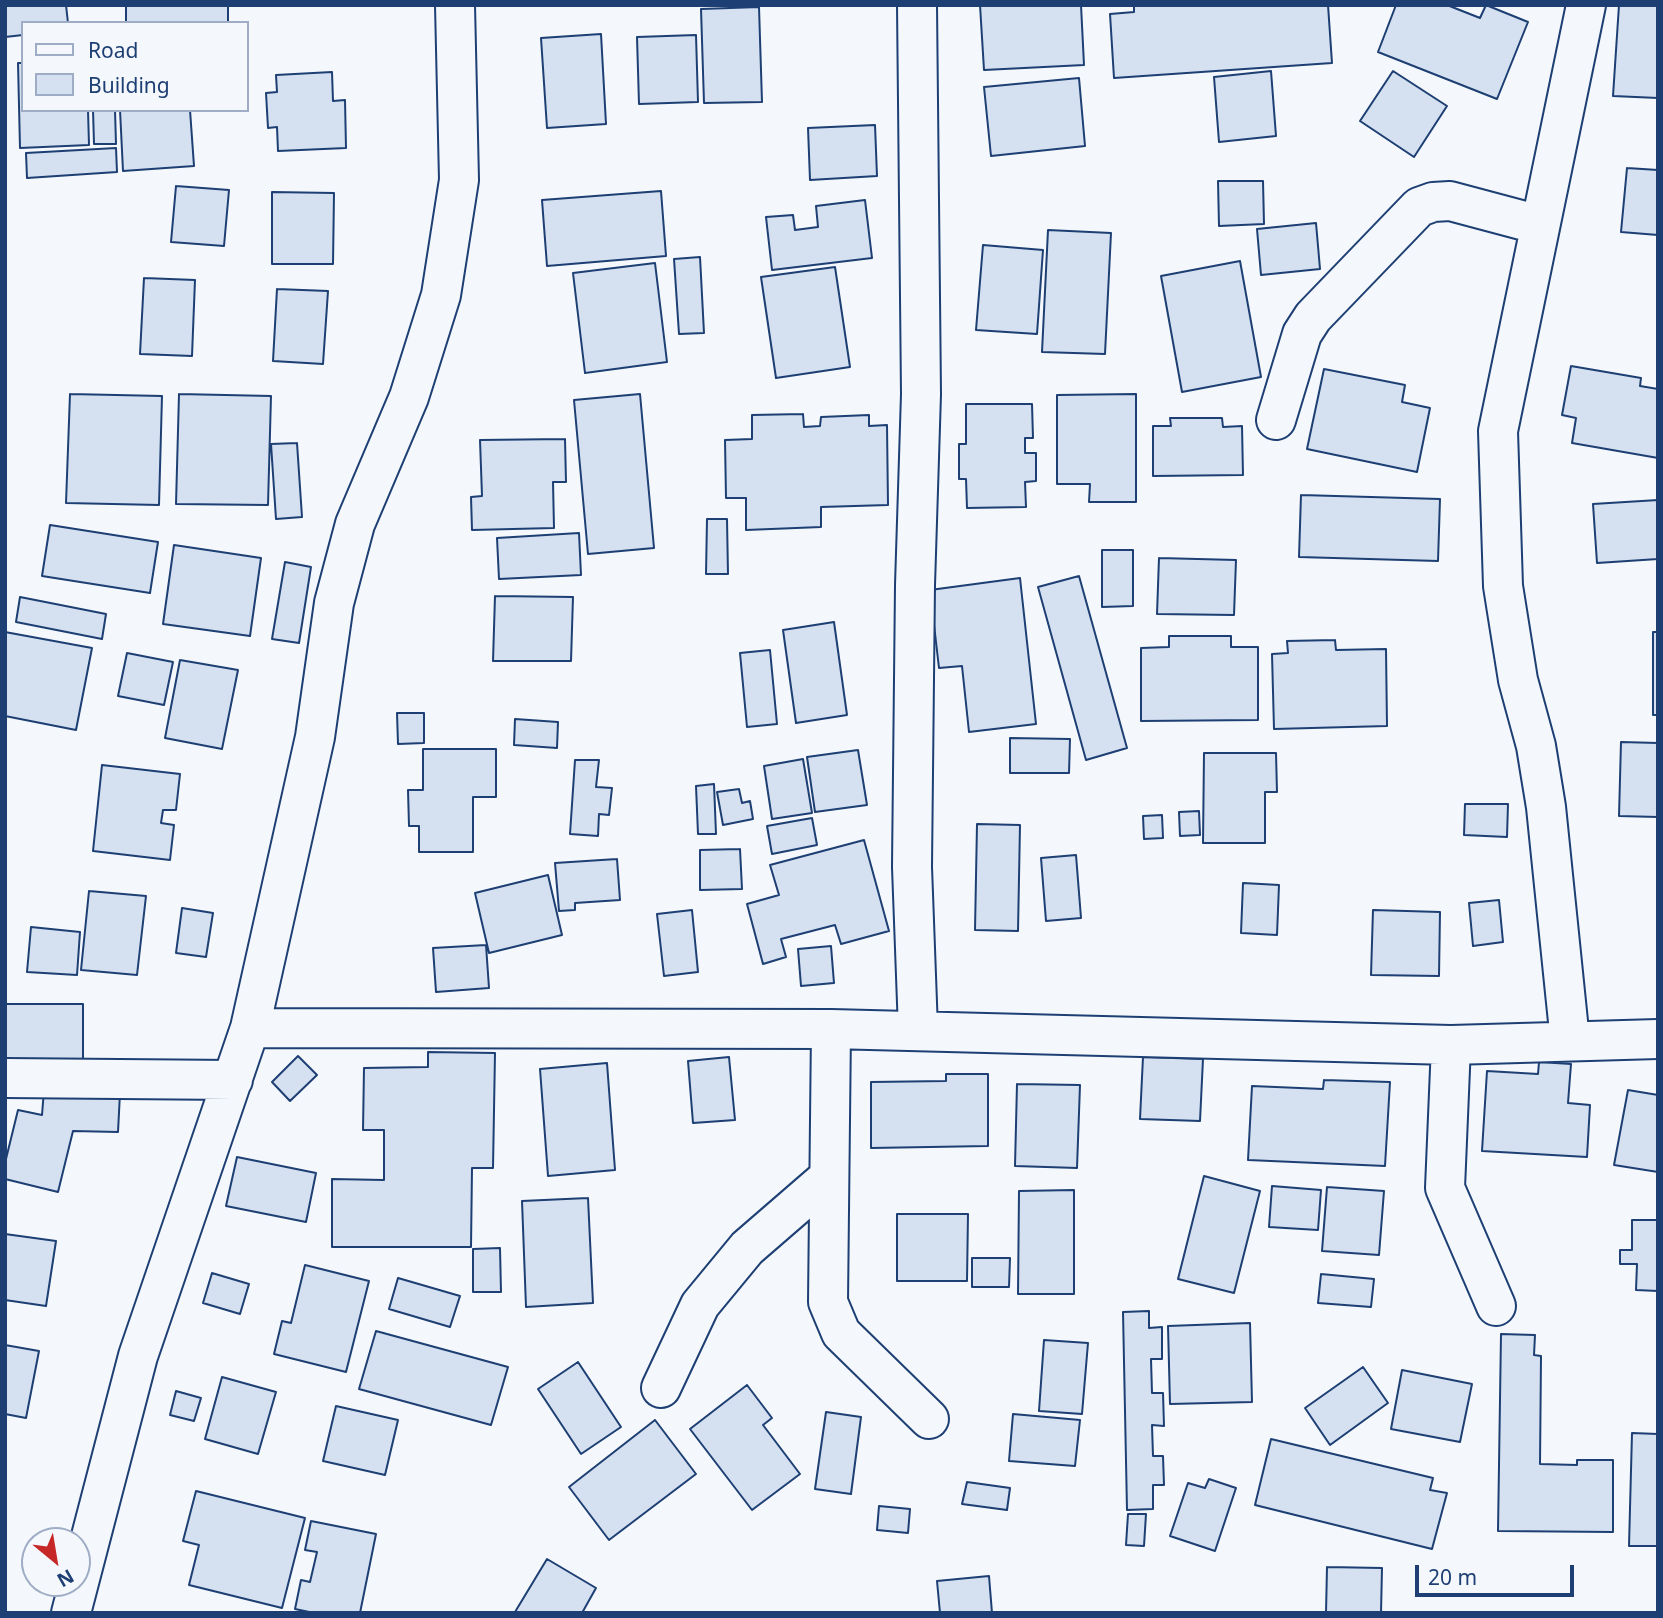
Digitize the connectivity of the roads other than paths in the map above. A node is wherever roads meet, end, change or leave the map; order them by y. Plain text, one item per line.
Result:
1 (455, 5) edge
2 (918, 5) edge
3 (1586, 5) edge
4 (1540, 225) junction
5 (1276, 420) dead end
6 (250, 1028) junction
7 (831, 1029) junction
8 (918, 1030) junction
9 (1658, 1039) edge
10 (1570, 1041) junction
11 (1451, 1045) junction
12 (5, 1078) edge
13 (233, 1080) junction
14 (829, 1177) junction
15 (1496, 1306) dead end
16 (660, 1388) dead end
17 (929, 1419) dead end
18 (71, 1613) edge

1 - 6 street
2 - 8 street
3 - 4 street
4 - 5 street
4 - 10 street
6 - 7 street
6 - 13 street
7 - 8 street
7 - 14 street
8 - 11 street
9 - 10 street
10 - 11 street
11 - 15 street
12 - 13 street
13 - 18 street
14 - 16 street
14 - 17 street

